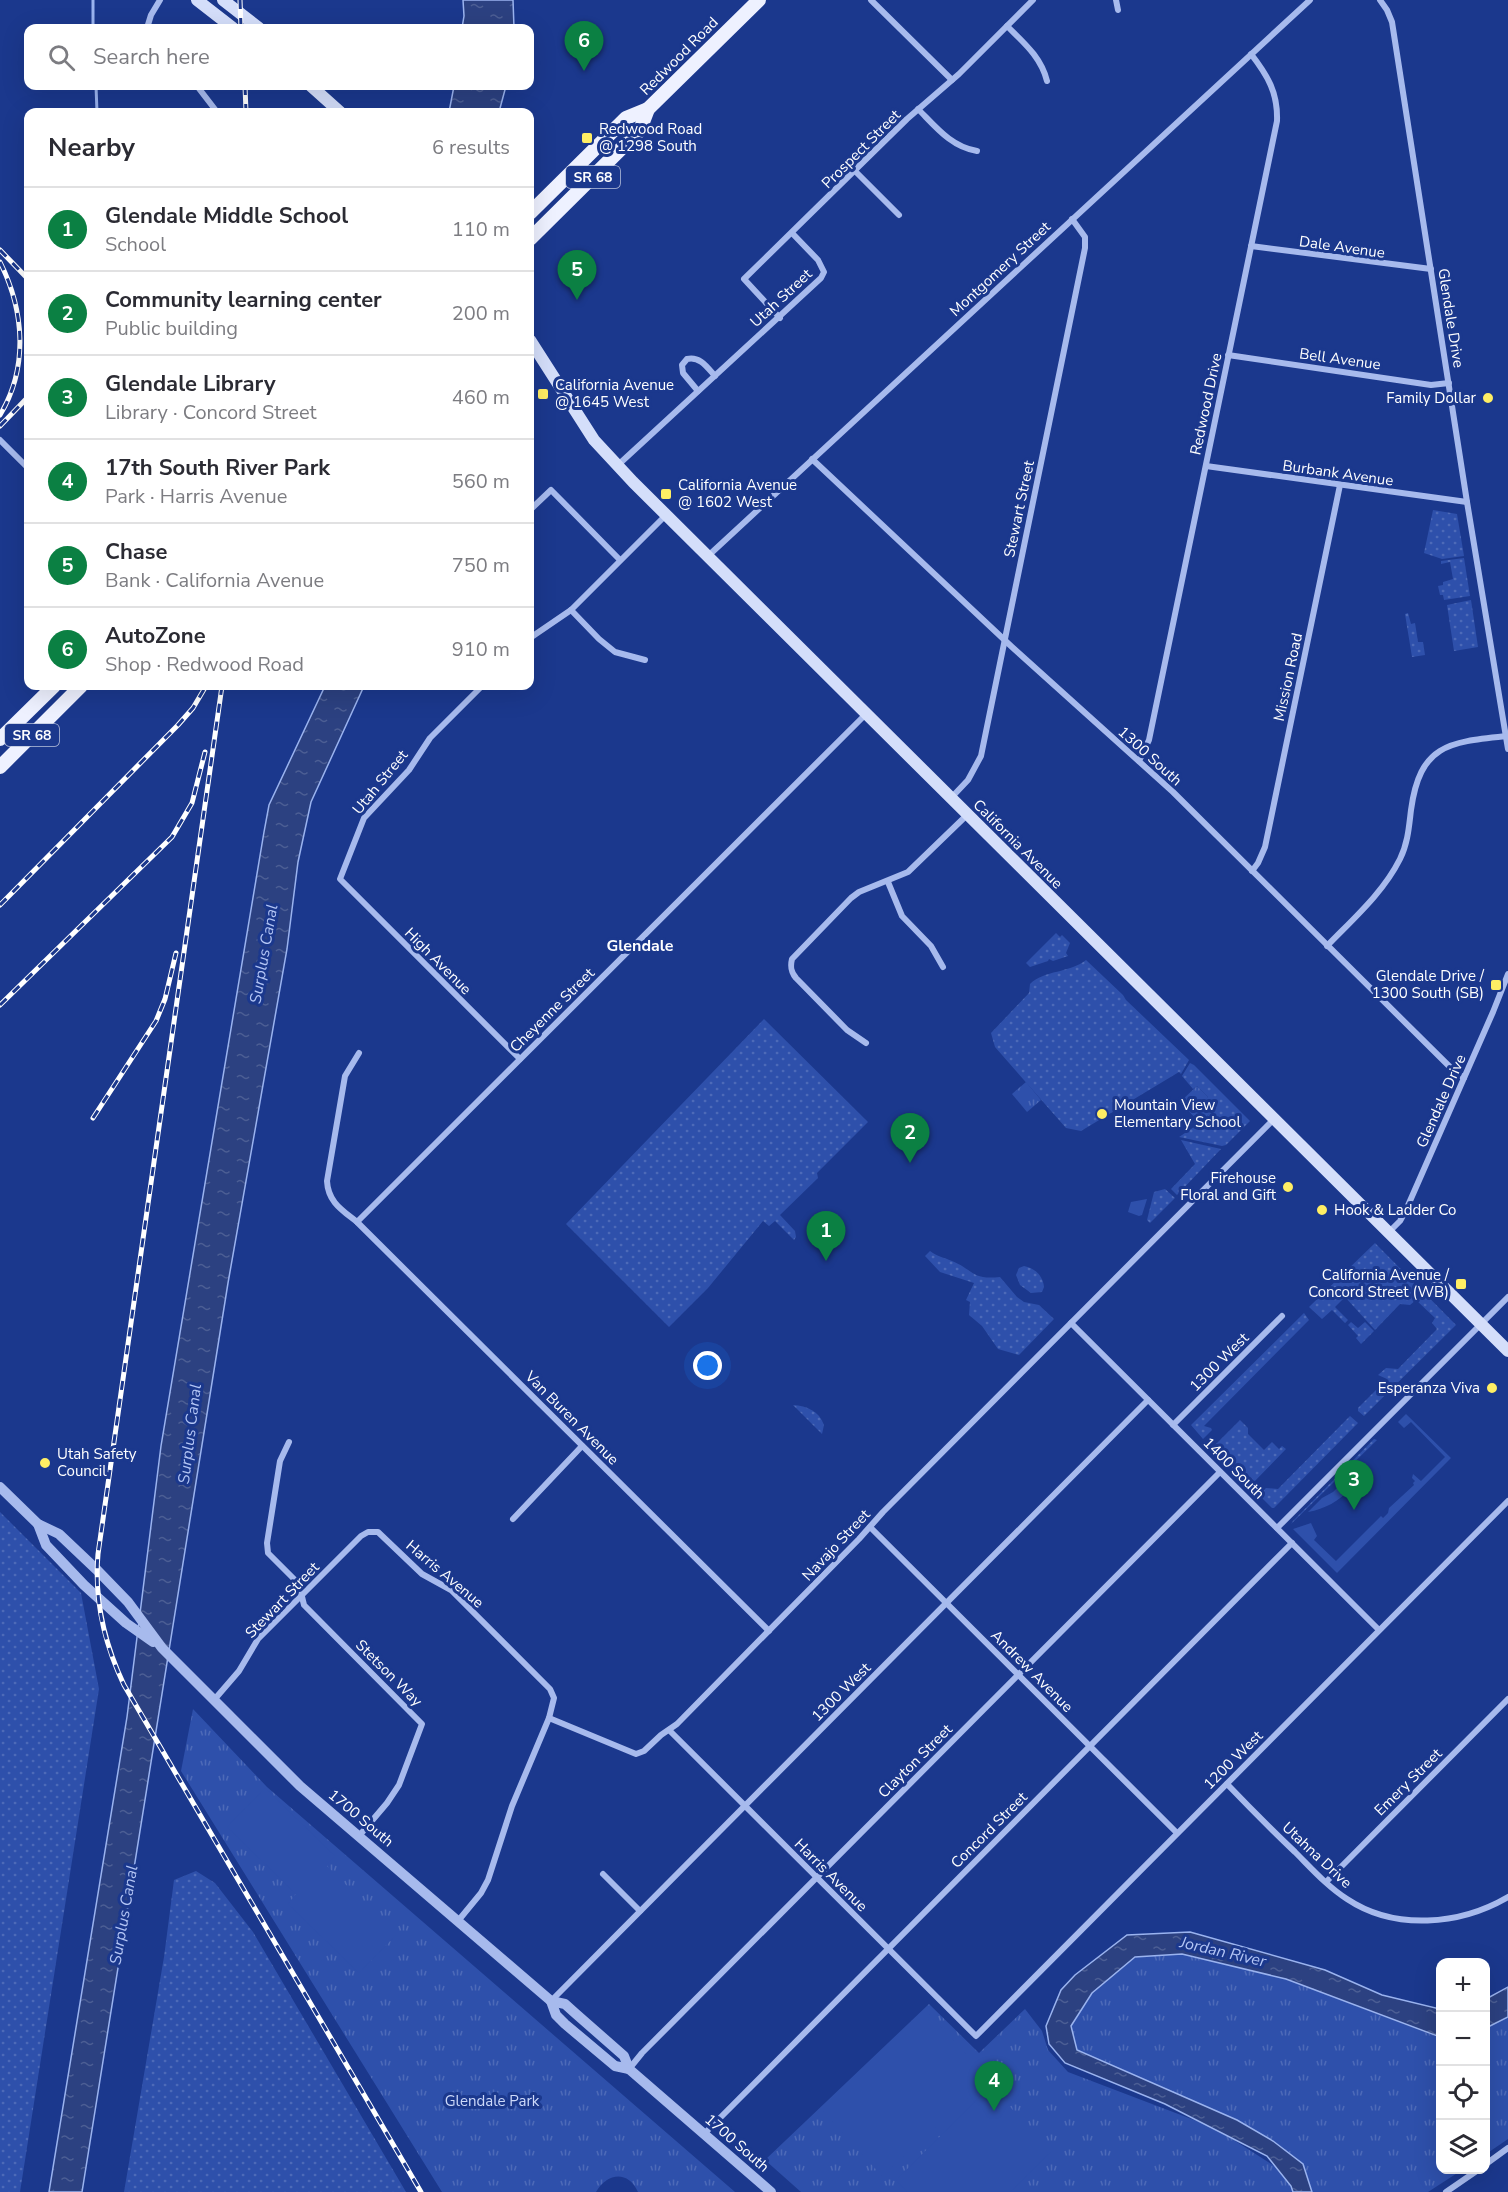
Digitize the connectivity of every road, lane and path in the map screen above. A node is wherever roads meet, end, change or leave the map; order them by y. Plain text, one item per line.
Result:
1 (160, 0) edge
2 (197, 0) edge
3 (222, 0) edge
4 (759, 0) edge
5 (871, 0) edge
6 (1033, 0) edge
7 (1116, 0) edge
8 (1310, 0) edge
9 (1380, 0) edge
10 (1118, 10) dead end
11 (148, 24) edge
12 (228, 24) edge
13 (254, 24) edge
14 (1007, 26) junction
15 (1251, 54) junction
16 (952, 80) junction
17 (1047, 81) dead end
18 (199, 90) edge
19 (315, 90) edge
20 (214, 108) edge
21 (336, 108) edge
22 (648, 109) junction
23 (918, 109) junction
24 (977, 151) dead end
25 (855, 171) junction
26 (534, 209) edge
27 (898, 215) dead end
28 (1072, 219) junction
29 (792, 233) junction
30 (534, 235) edge
31 (1251, 246) junction
32 (1431, 269) junction
33 (780, 318) junction
34 (534, 346) edge
35 (1228, 355) junction
36 (715, 376) junction
37 (1449, 383) junction
38 (698, 391) junction
39 (0, 440) edge
40 (812, 459) junction
41 (24, 464) edge
42 (617, 466) junction
43 (1206, 466) junction
44 (1340, 485) junction
45 (1467, 502) junction
46 (534, 506) edge
47 (666, 515) junction
48 (708, 556) junction
49 (620, 560) junction
50 (571, 610) junction
51 (534, 633) edge
52 (1004, 639) junction
53 (645, 660) dead end
54 (50, 690) edge
55 (77, 690) edge
56 (478, 690) edge
57 (866, 714) junction
58 (1507, 736) edge
59 (0, 739) edge
60 (1508, 749) edge
61 (1139, 761) junction
62 (0, 767) edge
63 (951, 798) junction
64 (968, 814) junction
65 (1252, 872) junction
66 (340, 879) joint
67 (888, 882) junction
68 (1327, 946) junction
69 (944, 967) dead end
70 (1508, 974) edge
71 (866, 1043) dead end
72 (359, 1053) dead end
73 (520, 1059) junction
74 (1464, 1078) junction
75 (1274, 1119) junction
76 (357, 1222) junction
77 (1388, 1233) junction
78 (1508, 1297) edge
79 (1282, 1316) dead end
80 (1071, 1323) junction
81 (1481, 1324) junction
82 (1508, 1351) edge
83 (1148, 1400) junction
84 (1173, 1425) junction
85 (289, 1442) dead end
86 (582, 1446) junction
87 (1220, 1472) junction
88 (0, 1487) edge
89 (1508, 1501) edge
90 (513, 1519) dead end
91 (38, 1524) junction
92 (870, 1527) junction
93 (1277, 1528) junction
94 (378, 1532) joint
95 (1292, 1543) junction
96 (302, 1595) junction
97 (946, 1603) junction
98 (1379, 1630) junction
99 (769, 1631) junction
100 (162, 1648) junction
101 (1018, 1675) junction
102 (1508, 1699) edge
103 (214, 1700) junction
104 (549, 1718) junction
105 (669, 1730) junction
106 (1090, 1746) junction
107 (1227, 1784) junction
108 (745, 1806) junction
109 (1177, 1833) junction
110 (359, 1836) junction
111 (603, 1874) dead end
112 (816, 1877) junction
113 (1326, 1882) junction
114 (1508, 1897) edge
115 (640, 1911) junction
116 (458, 1921) junction
117 (888, 1949) junction
118 (551, 2001) junction
119 (976, 2036) joint
120 (629, 2069) junction
121 (704, 2134) junction
122 (1508, 2148) edge
123 (1490, 2161) edge
124 (1471, 2174) edge
125 (771, 2192) edge
126 (1446, 2192) edge

1 - 11 street
2 - 12 main road
3 - 13 main road
4 - 22 main road, Redwood Road / SR 68
5 - 16 street
6 - 14 street, Prospect Street
7 - 10 street
8 - 15 street, Montgomery Street
9 - 32 street, Glendale Drive
14 - 16 street, Prospect Street
14 - 17 street
15 - 28 street, Montgomery Street
15 - 31 street, Redwood Drive
16 - 23 street, Prospect Street
18 - 20 street
19 - 21 main road
22 - 26 main road, Redwood Road / SR 68
22 - 30 main road, Redwood Road / SR 68
23 - 24 street
23 - 25 street, Prospect Street
25 - 27 street
25 - 29 street, Prospect Street
28 - 40 street, Montgomery Street
28 - 52 street, Stewart Street
29 - 33 street, Utah Street
29 - 33 street, Prospect Street
31 - 32 street, Dale Avenue
31 - 35 street, Redwood Drive
32 - 37 street, Glendale Drive
33 - 36 street, Utah Street
34 - 42 main road, California Avenue
35 - 37 street, Bell Avenue
35 - 43 street, Redwood Drive
36 - 38 street, Utah Street
36 - 38 street
37 - 45 street, Glendale Drive
38 - 42 street, Utah Street
39 - 41 street
40 - 48 street, Montgomery Street
40 - 52 street, 1300 South
42 - 47 main road, California Avenue
43 - 44 street, Burbank Avenue
43 - 61 street, Redwood Drive
44 - 45 street, Burbank Avenue
44 - 65 street, Mission Road
45 - 58 street, Glendale Drive
46 - 49 street
47 - 48 main road, California Avenue
47 - 49 street
48 - 57 main road, California Avenue
49 - 50 street
50 - 51 street
50 - 53 street
52 - 61 street, 1300 South
52 - 63 street, Stewart Street
54 - 59 main road, SR 68
55 - 62 main road, SR 68
56 - 66 street, Utah Street
57 - 63 main road, California Avenue
57 - 73 street, Cheyenne Street
58 - 60 street, Glendale Drive
58 - 68 street
61 - 65 street, 1300 South
63 - 64 main road, California Avenue
64 - 67 street
64 - 75 main road, California Avenue
65 - 68 street, 1300 South
66 - 73 street, High Avenue
67 - 69 street
67 - 71 street
68 - 74 street, 1300 South
70 - 74 street, Glendale Drive
72 - 76 street, Van Buren Avenue
73 - 76 street, Cheyenne Street
74 - 77 street, Glendale Drive
75 - 77 main road, California Avenue
75 - 80 street, Navajo Street
76 - 86 street, Van Buren Avenue
77 - 81 main road, California Avenue
78 - 81 street
79 - 84 street, 1300 West
80 - 83 street, 1400 South
80 - 92 street, Navajo Street
81 - 82 main road, California Avenue
81 - 93 street
83 - 84 street, 1400 South
83 - 97 street, 1300 West
84 - 87 street, 1400 South
85 - 96 street
86 - 90 street
86 - 99 street, Van Buren Avenue
87 - 93 street, 1400 South
87 - 101 street, Clayton Street
88 - 91 street, 1700 South
89 - 98 street, 1200 West
91 - 100 street, 1700 South
91 - 100 street, 1700 South
92 - 97 street, Andrew Avenue
92 - 99 street, Navajo Street
93 - 95 street, 1400 South
94 - 96 street, Stewart Street
94 - 104 street, Harris Avenue
95 - 98 street, 1400 South
95 - 106 street, Concord Street
96 - 103 street, Stewart Street
96 - 110 street, Stetson Way
97 - 101 street, Andrew Avenue
97 - 108 street, 1300 West
98 - 107 street, 1200 West
99 - 105 street, Navajo Street
100 - 103 street, 1700 South
101 - 106 street, Andrew Avenue
101 - 112 street, Clayton Street
102 - 113 street, Emery Street
103 - 110 street, 1700 South
104 - 105 street, Navajo Street
104 - 116 street
105 - 108 street, Harris Avenue
106 - 109 street, Andrew Avenue
106 - 117 street, Concord Street
107 - 109 street, 1200 West
107 - 113 street, Utahna Drive
108 - 112 street, Harris Avenue
108 - 115 street, 1300 West
109 - 119 street, 1200 West
110 - 116 street, 1700 South
111 - 115 street
112 - 117 street, Harris Avenue
112 - 120 street, Clayton Street
113 - 114 street, Utahna Drive
115 - 118 street, 1300 West
116 - 118 street, 1700 South
117 - 119 street, Harris Avenue
117 - 121 street, Concord Street
118 - 120 street, 1700 South
120 - 121 street, 1700 South
121 - 125 street, 1700 South
122 - 123 street
124 - 126 street

